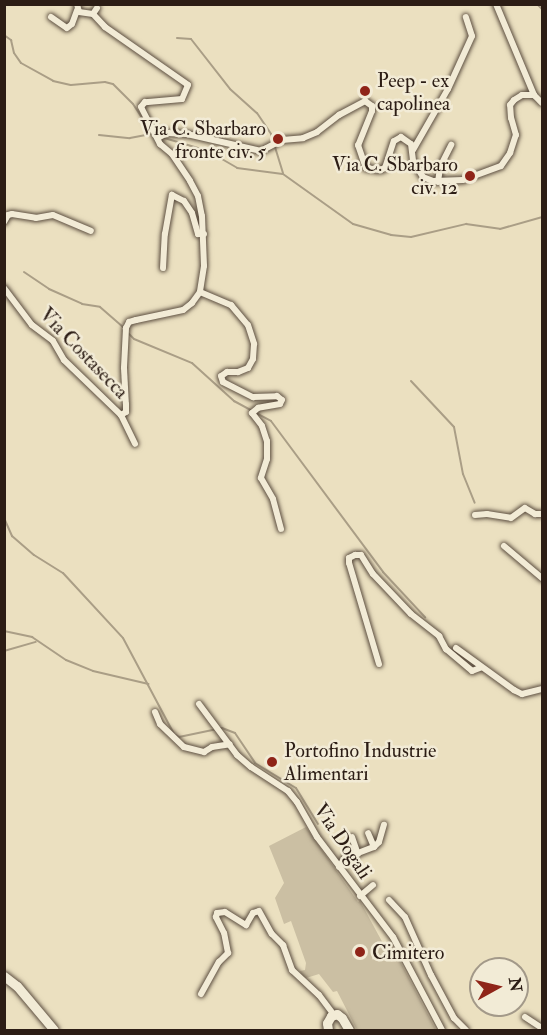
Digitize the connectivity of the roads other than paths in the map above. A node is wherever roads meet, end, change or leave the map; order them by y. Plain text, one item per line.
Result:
1 (496, 4) edge
2 (77, 7) edge
3 (51, 17) dead end
4 (466, 17) dead end
5 (534, 95) junction
6 (543, 103) edge
7 (158, 138) junction
8 (450, 145) dead end
9 (412, 151) junction
10 (438, 182) junction
11 (4, 222) edge
12 (91, 231) dead end
13 (204, 234) junction
14 (163, 268) dead end
15 (4, 288) edge
16 (200, 292) junction
17 (122, 415) junction
18 (135, 444) dead end
19 (543, 514) edge
20 (475, 515) dead end
21 (281, 529) dead end
22 (504, 546) dead end
23 (543, 578) edge
24 (456, 648) dead end
25 (379, 664) dead end
26 (480, 668) junction
27 (543, 689) edge
28 (199, 704) dead end
29 (155, 712) dead end
30 (230, 744) junction
31 (384, 825) dead end
32 (368, 833) dead end
33 (352, 837) dead end
34 (374, 847) junction
35 (358, 854) junction
36 (339, 867) junction
37 (374, 885) dead end
38 (360, 896) junction
39 (389, 900) dead end
40 (4, 976) edge
41 (201, 994) dead end
42 (334, 1015) junction
43 (525, 1017) dead end
44 (543, 1028) edge
45 (461, 1029) edge
46 (54, 1030) edge
47 (328, 1030) edge
48 (349, 1030) edge
49 (442, 1030) edge

1 - 5 street
2 - 3 street
2 - 7 street
4 - 9 street
5 - 6 street
5 - 10 street
7 - 9 street
7 - 13 street
8 - 10 street
9 - 10 street
11 - 12 street
13 - 14 street
13 - 16 street
15 - 17 street, Via Costasecca
16 - 17 street
16 - 21 street
17 - 18 street, Via Costasecca
19 - 20 street
22 - 23 street
24 - 26 street
25 - 26 street
26 - 27 street
28 - 30 street, Via Dogali
29 - 30 street
30 - 36 street, Via Dogali
31 - 34 street
32 - 34 street
33 - 35 street
34 - 35 street
35 - 36 street
36 - 38 street, Via Dogali
37 - 38 street, Via Dogali
38 - 49 street, Via Dogali
39 - 45 street
40 - 46 street
41 - 42 street
42 - 47 street
42 - 48 street
43 - 44 street

